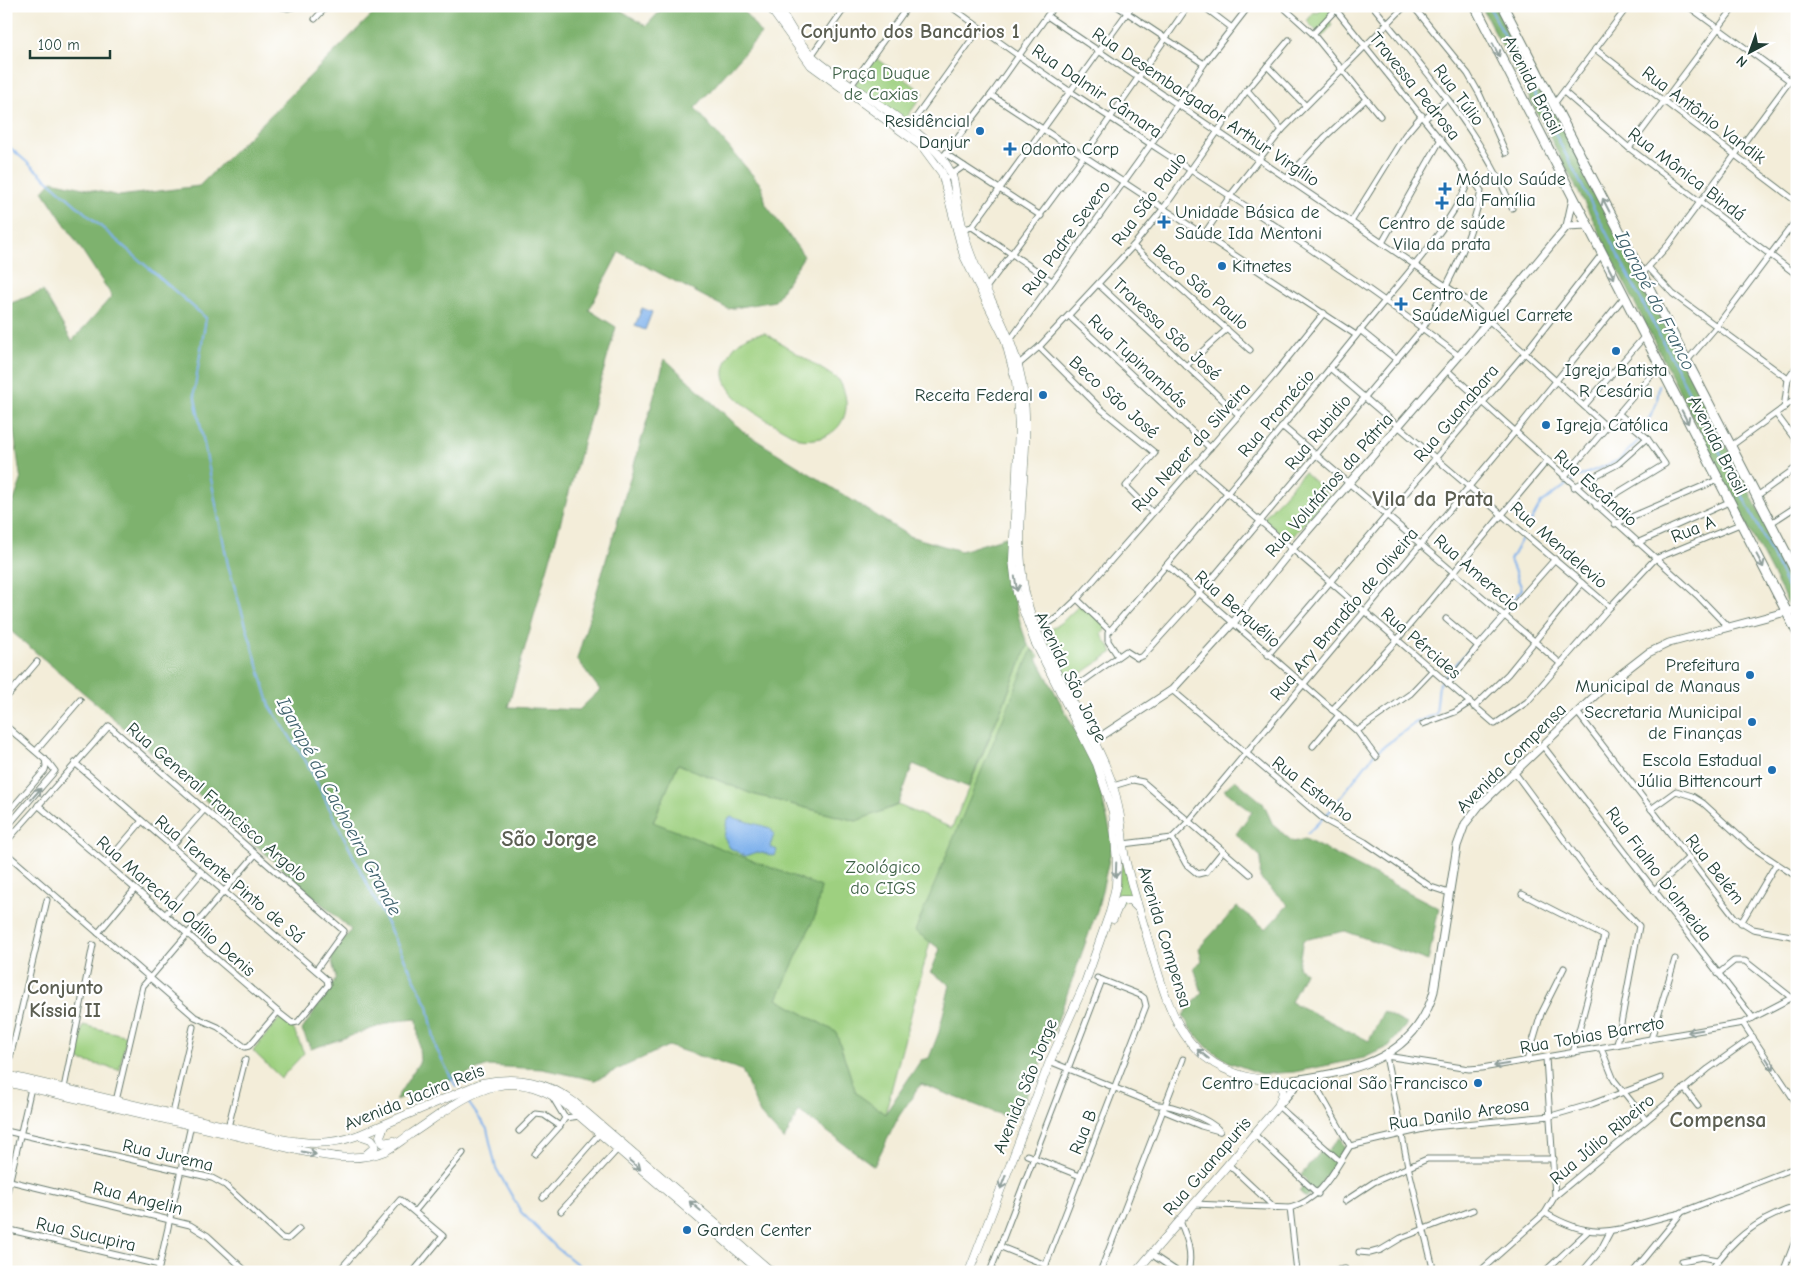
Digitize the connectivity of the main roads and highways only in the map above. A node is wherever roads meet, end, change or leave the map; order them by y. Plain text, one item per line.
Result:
1 (769, 6) edge
2 (777, 6) edge
3 (1475, 6) edge
4 (1503, 6) edge
5 (959, 230) junction
6 (1797, 574) edge
7 (1791, 610) edge
8 (1797, 632) edge
9 (1124, 856) joint
10 (1140, 912) junction
11 (6, 1075) edge
12 (1042, 1081) junction
13 (6, 1082) edge
14 (1278, 1106) joint
15 (384, 1126) junction
16 (416, 1131) junction
17 (359, 1135) junction
18 (365, 1156) junction
19 (751, 1269) edge
20 (761, 1272) edge
21 (772, 1272) edge
22 (969, 1272) edge
23 (1136, 1272) edge

1 - 5 main road, Avenida São Jorge
2 - 5 main road, Avenida São Jorge
3 -> 7 highway, Avenida Brasil
6 -> 4 highway, Avenida Brasil
5 - 9 main road, Avenida São Jorge
5 -> 12 main road, Avenida São Jorge
7 - 8 highway, Avenida Brasil
9 - 10 main road, Avenida Compensa
10 - 12 main road
14 -> 10 main road, Avenida Compensa
11 - 17 main road, Avenida Jacira Reis
12 -> 22 main road, Avenida São Jorge
13 -> 18 main road, Avenida Jacira Reis
14 - 23 main road, Rua Guanapuris
15 - 16 main road
15 - 17 main road, Avenida Jacira Reis
21 -> 15 main road, Avenida Jacira Reis
16 - 18 main road, Avenida Jacira Reis
16 -> 19 main road, Avenida Jacira Reis
17 - 18 main road
19 - 20 main road, Avenida Jacira Reis

